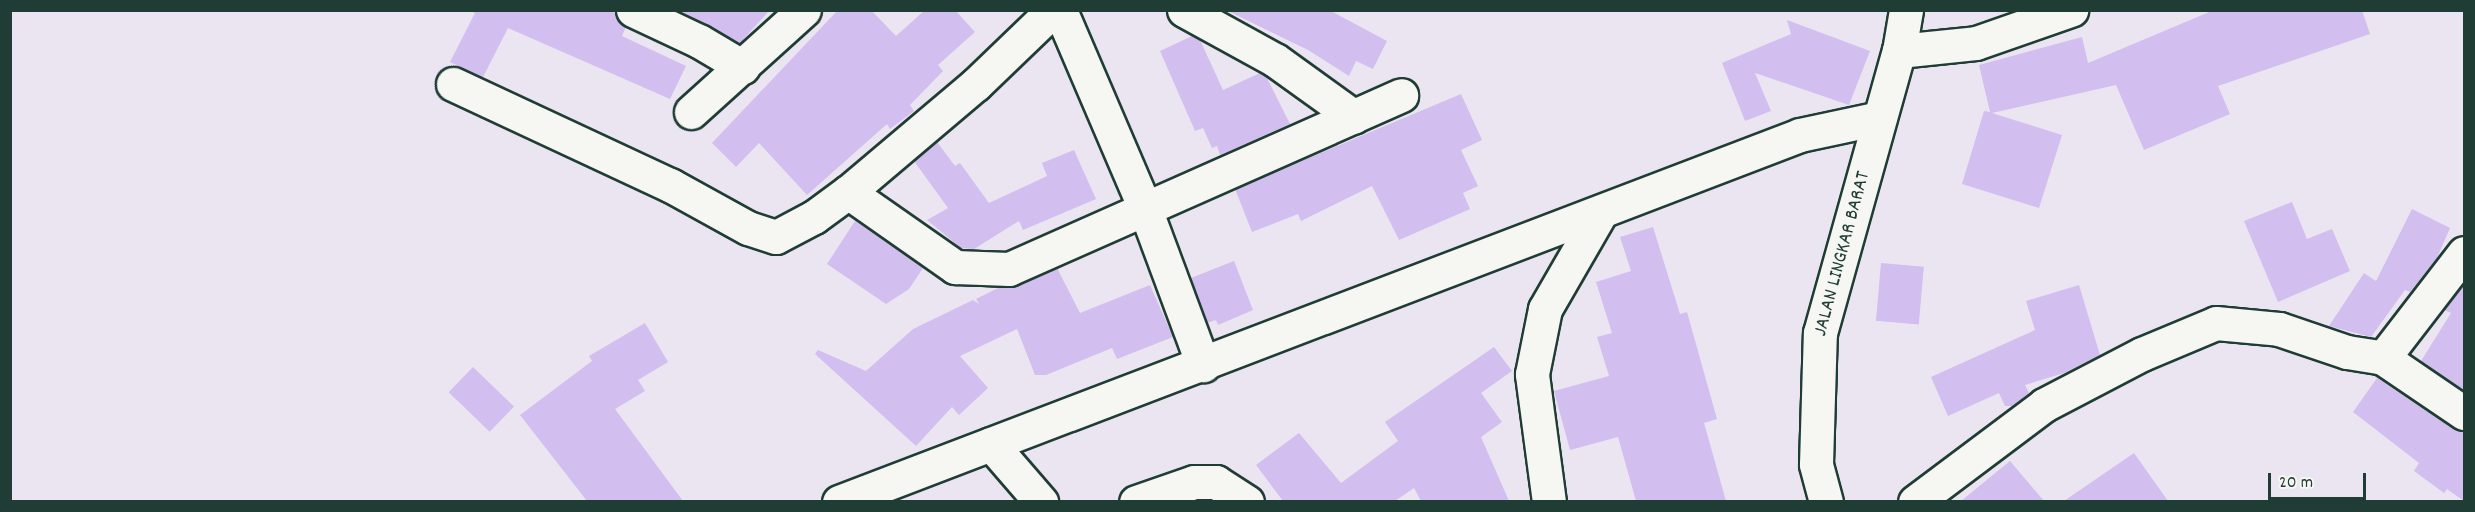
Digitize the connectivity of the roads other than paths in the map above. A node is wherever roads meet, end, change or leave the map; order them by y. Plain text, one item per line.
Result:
1 (633, 10) edge
2 (804, 10) edge
3 (1053, 10) edge
4 (1060, 10) edge
5 (1184, 10) edge
6 (1906, 10) edge
7 (2071, 10) edge
8 (1899, 51) junction
9 (743, 67) junction
10 (453, 84) dead end
11 (1401, 95) dead end
12 (691, 112) dead end
13 (1354, 117) junction
14 (1879, 118) junction
15 (848, 192) junction
16 (1144, 206) junction
17 (1601, 212) junction
18 (2464, 253) edge
19 (2383, 358) junction
20 (1203, 365) junction
21 (2464, 413) edge
22 (991, 444) junction
23 (839, 501) edge
24 (1041, 501) edge
25 (1136, 501) edge
26 (1247, 501) edge
27 (1549, 501) edge
28 (1826, 501) edge
29 (1915, 501) edge

1 - 9 main road
2 - 9 main road
3 - 15 main road
4 - 16 main road
5 - 13 main road
6 - 8 main road, JALAN LINGKAR BARAT
7 - 8 main road
8 - 14 main road, JALAN LINGKAR BARAT
9 - 12 main road
10 - 15 main road
11 - 13 main road
13 - 16 main road
14 - 17 main road
14 - 28 main road, JALAN LINGKAR BARAT
15 - 16 main road
16 - 20 main road
17 - 20 main road
17 - 27 main road
18 - 19 main road
19 - 21 main road
19 - 29 main road
20 - 22 main road
22 - 23 main road
22 - 24 main road
25 - 26 main road

